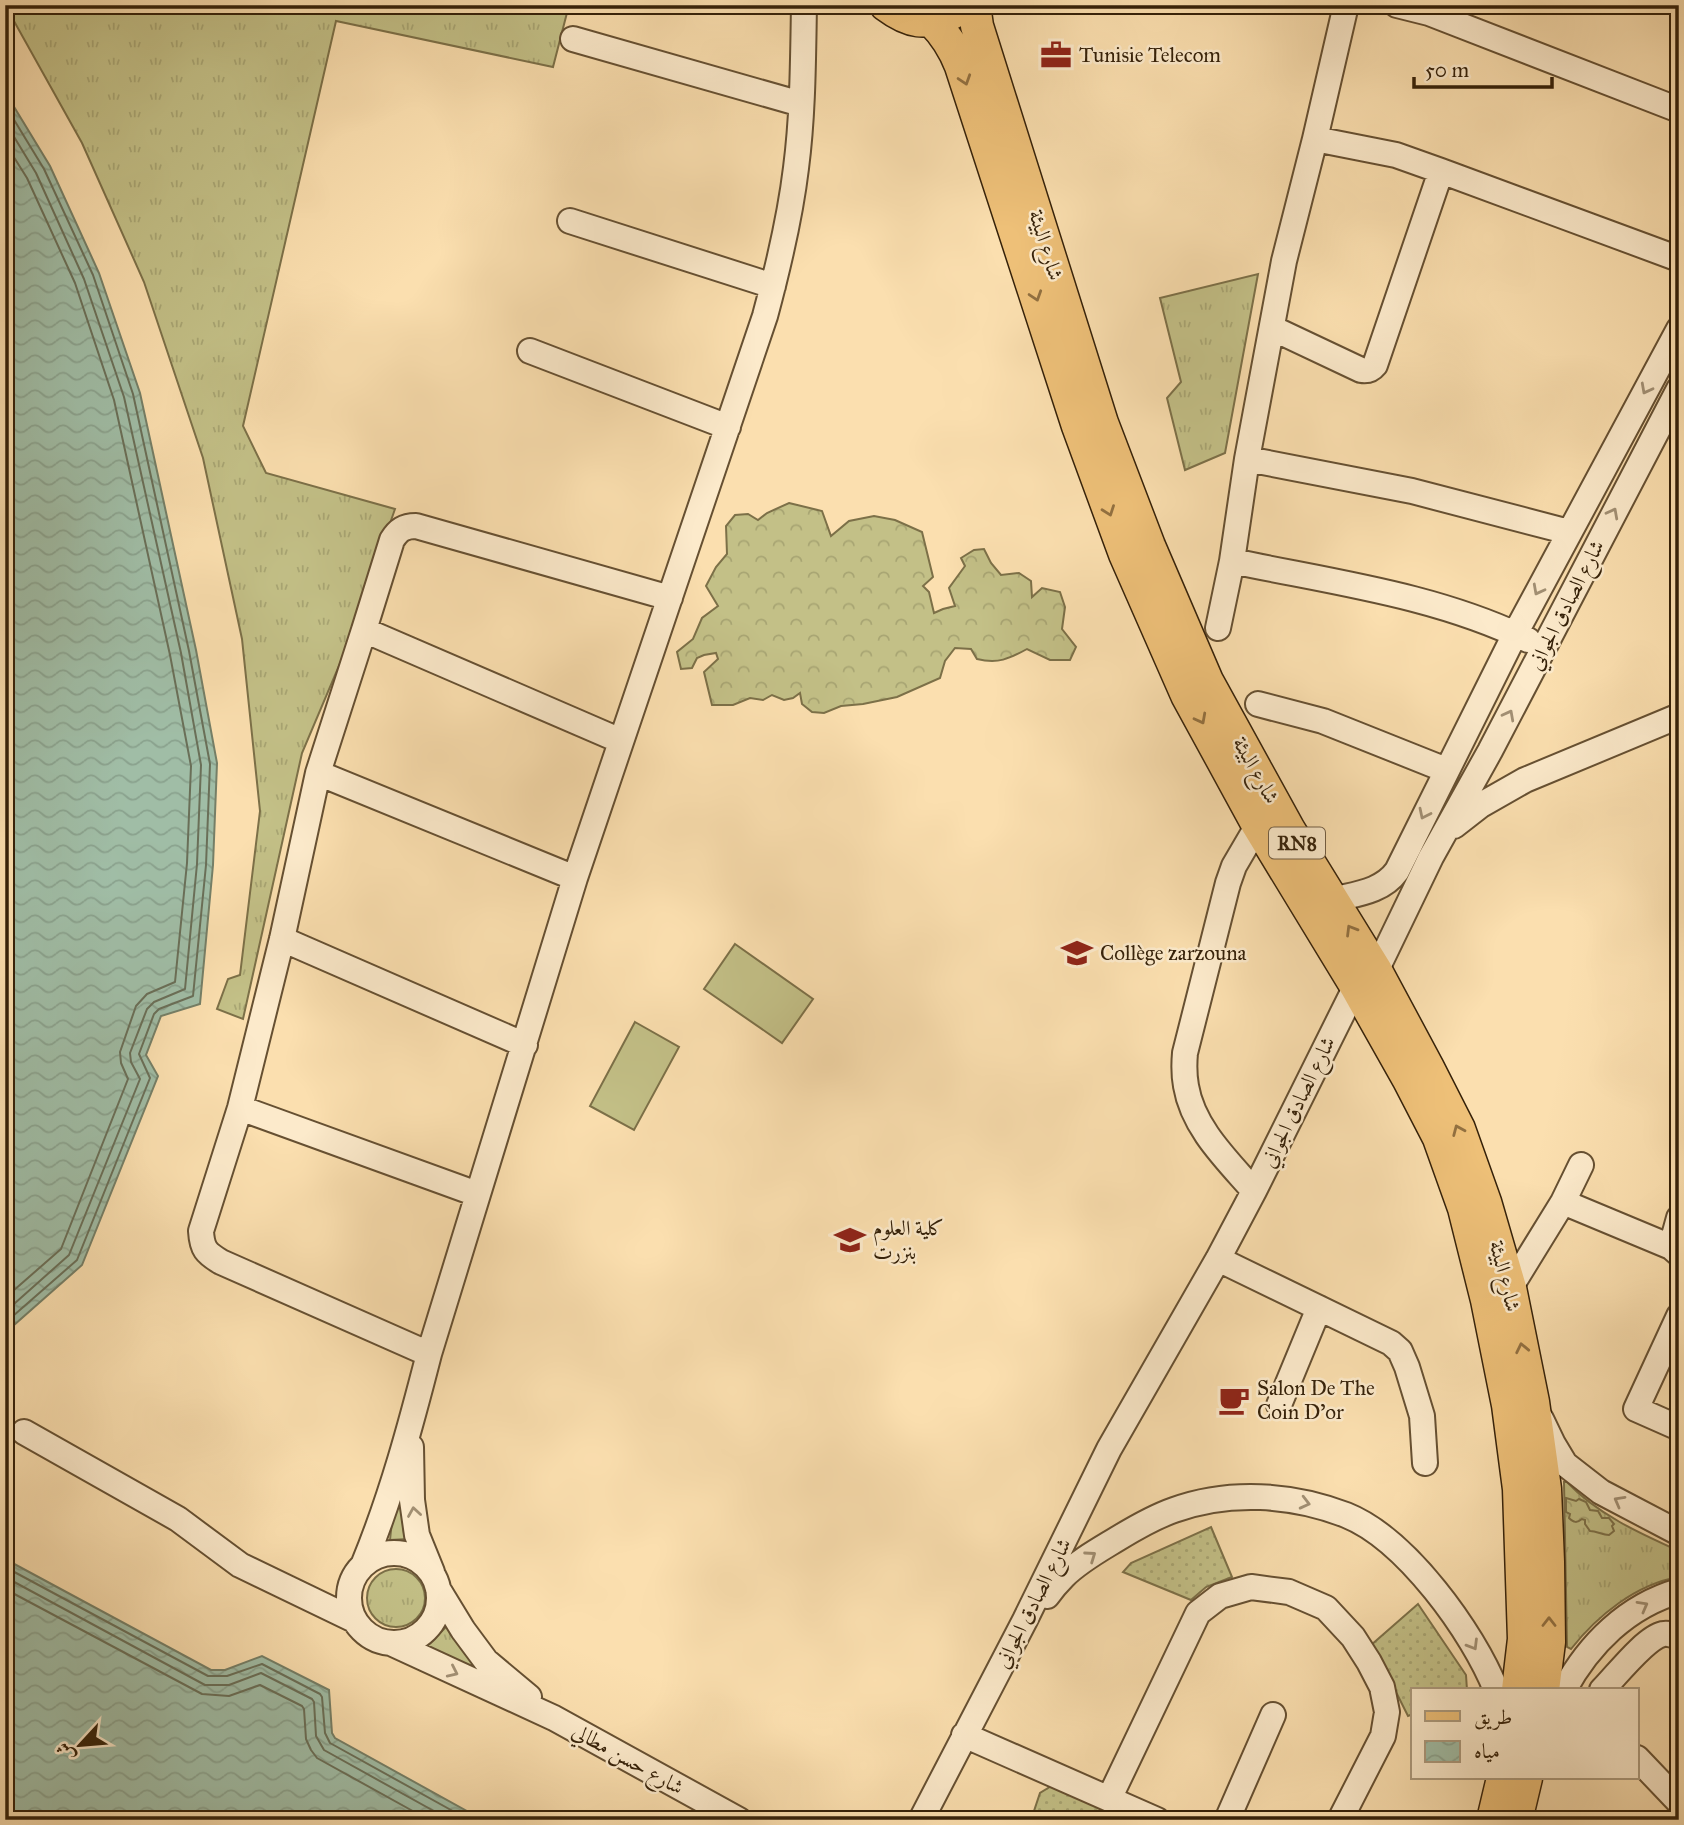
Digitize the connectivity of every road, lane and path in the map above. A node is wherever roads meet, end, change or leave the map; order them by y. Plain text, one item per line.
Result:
1 (804, 5) edge
2 (886, 5) edge
3 (963, 5) edge
4 (974, 5) edge
5 (1346, 5) edge
6 (1397, 5) edge
7 (932, 21) junction
8 (573, 39) dead end
9 (801, 104) junction
10 (1679, 110) edge
11 (1315, 139) junction
12 (1441, 171) junction
13 (570, 221) dead end
14 (1679, 259) edge
15 (773, 286) junction
16 (1272, 328) junction
17 (1679, 329) edge
18 (530, 351) dead end
19 (1679, 389) edge
20 (728, 427) junction
21 (1247, 459) junction
22 (1569, 532) junction
23 (1232, 561) junction
24 (670, 598) junction
25 (1218, 628) dead end
26 (364, 630) junction
27 (1515, 634) junction
28 (1544, 648) junction
29 (1258, 704) dead end
30 (1679, 716) edge
31 (621, 741) junction
32 (1490, 751) junction
33 (1446, 770) junction
34 (318, 773) junction
35 (1525, 780) junction
36 (1258, 825) junction
37 (1428, 846) junction
38 (575, 878) junction
39 (1332, 900) junction
40 (282, 939) junction
41 (1366, 979) junction
42 (525, 1045) junction
43 (240, 1108) junction
44 (1581, 1165) dead end
45 (1254, 1191) junction
46 (477, 1194) junction
47 (1563, 1202) junction
48 (1679, 1219) edge
49 (1675, 1251) edge
50 (1218, 1259) junction
51 (1510, 1288) junction
52 (1319, 1308) junction
53 (1679, 1316) edge
54 (429, 1353) junction
55 (1533, 1402) junction
56 (1279, 1405) dead end
57 (410, 1425) junction
58 (1679, 1428) edge
59 (24, 1432) dead end
60 (1425, 1463) dead end
61 (1679, 1533) edge
62 (364, 1563) junction
63 (436, 1583) junction
64 (1679, 1591) edge
65 (354, 1620) junction
66 (1026, 1620) junction
67 (1679, 1638) edge
68 (391, 1643) junction
69 (1495, 1688) edge
70 (1518, 1688) edge
71 (1543, 1688) edge
72 (1565, 1688) edge
73 (1604, 1688) edge
74 (1273, 1714) dead end
75 (554, 1718) junction
76 (964, 1735) junction
77 (1638, 1759) edge
78 (1503, 1780) edge
79 (1526, 1780) edge
80 (1110, 1799) junction
81 (1679, 1802) edge
82 (738, 1820) edge
83 (921, 1820) edge
84 (1157, 1820) edge
85 (1227, 1820) edge
86 (1340, 1820) edge
87 (1493, 1820) edge
88 (1516, 1820) edge

1 - 9 street
2 - 7 main road
3 - 7 main road
4 - 39 main road, شارع البيئة / RN8
5 - 11 street
6 - 10 street
7 -> 36 main road, شارع البيئة / RN8
8 - 9 street
9 - 15 street
11 - 12 street
11 - 16 street
12 - 14 street
12 - 16 street
13 - 15 street
15 - 20 street
16 - 21 street
17 -> 22 street
18 - 20 street
28 -> 19 street, شارع الصادق الجواني
20 - 24 street
21 - 22 street
21 - 23 street
22 -> 27 street
23 - 25 street
23 - 27 street
24 - 26 street
24 - 31 street
26 - 31 street
26 - 34 street
27 - 28 street
27 - 33 street
32 -> 28 street, شارع الصادق الجواني
29 - 33 street
30 - 35 street
31 - 38 street
32 - 35 street
32 - 37 street, شارع الصادق الجواني
33 -> 37 street
34 - 38 street
34 - 40 street
35 - 37 street
36 - 41 main road, شارع البيئة / RN8
36 - 45 street
37 - 39 street
37 - 41 street, شارع الصادق الجواني
38 - 42 street
41 -> 39 main road, شارع البيئة / RN8
40 - 42 street
40 - 43 street
41 - 45 street, شارع الصادق الجواني
51 -> 41 main road, شارع البيئة / RN8
41 - 70 main road, شارع البيئة / RN8
42 - 46 street
43 - 46 street
43 - 54 street
44 - 47 street
45 - 50 street, شارع الصادق الجواني
46 - 54 street
47 - 49 street
47 - 51 street
48 - 49 street
50 - 52 street
50 - 66 street, شارع الصادق الجواني
55 -> 51 main road, شارع البيئة / RN8
52 - 56 street
52 - 60 street
53 - 58 street
54 - 57 street
61 -> 55 street
71 -> 55 main road, شارع البيئة / RN8
57 - 62 street
63 -> 57 street
59 - 65 street
62 - 63 street
62 - 65 street
63 - 68 street
63 - 75 street
72 -> 64 street
65 - 68 street
66 -> 69 street
66 - 76 street, شارع الصادق الجواني
67 - 73 street
68 -> 75 street
74 - 85 street
75 - 82 street, شارع حسن مطالي
76 - 80 street
76 - 83 street, شارع الصادق الجواني
77 - 81 street
78 - 87 main road
79 - 88 main road
80 - 84 street
80 - 86 street

